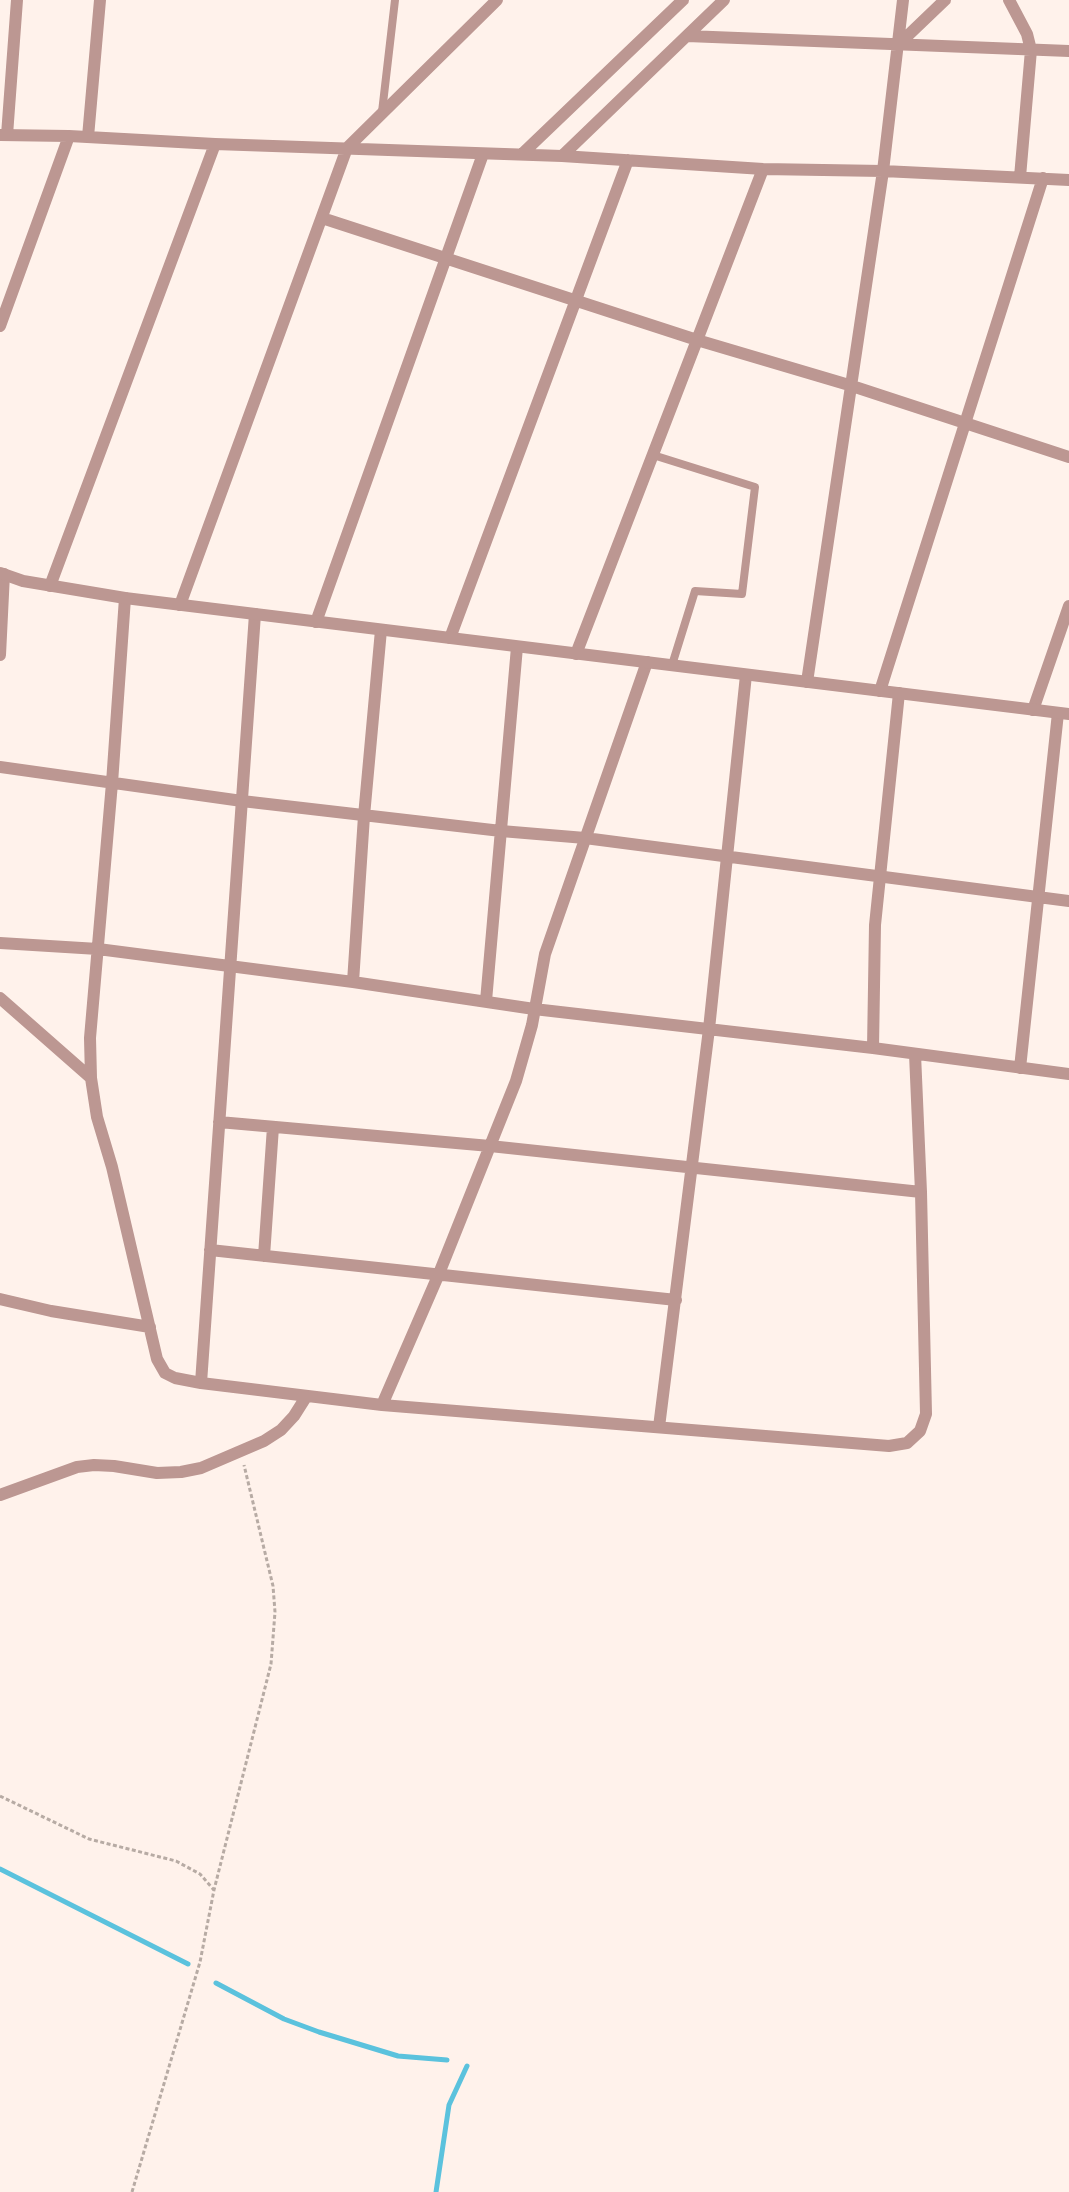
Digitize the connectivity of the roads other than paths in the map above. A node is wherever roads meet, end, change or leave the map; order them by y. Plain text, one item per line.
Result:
1 (17, 0) edge
2 (100, 0) edge
3 (395, 0) edge
4 (497, 0) edge
5 (683, 0) edge
6 (724, 0) edge
7 (903, 0) edge
8 (945, 0) edge
9 (1009, 0) edge
10 (687, 36) junction
11 (898, 44) junction
12 (1031, 50) junction
13 (1069, 51) edge
14 (382, 114) junction
15 (3, 135) edge
16 (69, 136) junction
17 (88, 137) junction
18 (215, 144) junction
19 (347, 148) junction
20 (483, 154) junction
21 (522, 154) junction
22 (562, 156) junction
23 (628, 160) junction
24 (763, 169) junction
25 (883, 171) junction
26 (1020, 177) junction
27 (1043, 178) junction
28 (1069, 180) edge
29 (322, 218) junction
30 (446, 258) junction
31 (576, 301) junction
32 (0, 326) edge
33 (697, 340) junction
34 (850, 385) junction
35 (965, 424) junction
36 (653, 454) junction
37 (1069, 458) edge
38 (2, 573) edge
39 (50, 586) junction
40 (125, 598) junction
41 (180, 605) junction
42 (1069, 606) edge
43 (255, 614) junction
44 (316, 622) junction
45 (381, 630) junction
46 (450, 638) junction
47 (517, 646) junction
48 (576, 654) junction
49 (0, 655) edge
50 (647, 662) junction
51 (672, 666) junction
52 (746, 675) junction
53 (807, 682) junction
54 (880, 691) junction
55 (899, 693) junction
56 (1034, 710) junction
57 (1064, 714) edge
58 (0, 766) edge
59 (112, 783) junction
60 (242, 802) junction
61 (364, 816) junction
62 (501, 831) junction
63 (585, 838) junction
64 (728, 856) junction
65 (878, 876) junction
66 (1039, 897) junction
67 (1069, 901) edge
68 (0, 943) edge
69 (98, 949) junction
70 (230, 966) junction
71 (353, 982) junction
72 (0, 998) edge
73 (486, 1001) junction
74 (534, 1009) junction
75 (709, 1029) junction
76 (873, 1048) junction
77 (916, 1054) junction
78 (1020, 1068) junction
79 (1069, 1074) edge
80 (91, 1078) junction
81 (219, 1122) junction
82 (273, 1127) junction
83 (490, 1146) junction
84 (693, 1169) junction
85 (922, 1192) junction
86 (210, 1250) junction
87 (264, 1256) junction
88 (438, 1276) junction
89 (0, 1299) edge
90 (676, 1300) junction
91 (150, 1327) junction
92 (201, 1383) junction
93 (306, 1397) junction
94 (382, 1405) junction
95 (659, 1427) junction
96 (0, 1495) edge

1 - 15 street
2 - 17 street
3 - 14 lane
4 - 14 street
5 - 21 street
6 - 10 street
7 - 11 street
8 - 11 street
9 - 12 street
10 - 11 street
10 - 22 street
11 - 12 street
11 - 25 street
12 - 13 street
12 - 26 street
14 - 19 street
15 - 16 street
16 - 17 street
16 - 32 street
17 - 18 street
18 - 19 street
18 - 39 street
19 - 20 street
19 - 29 street
20 - 21 street
20 - 30 street
21 - 22 street
22 - 23 street
23 - 24 street
23 - 31 street
24 - 25 street
24 - 33 street
25 - 26 street
25 - 34 street
26 - 27 street
27 - 28 street
27 - 35 street
29 - 30 street
29 - 41 street
30 - 31 street
30 - 44 street
31 - 33 street
31 - 46 street
33 - 34 street
33 - 36 street
34 - 35 street
34 - 53 street
35 - 37 street
35 - 54 street
36 - 48 street
36 - 51 lane
38 - 39 street
38 - 49 street
39 - 40 street
40 - 41 street
40 - 59 street
41 - 43 street
42 - 56 street
43 - 44 street
43 - 60 street
44 - 45 street
45 - 46 street
45 - 61 street
46 - 47 street
47 - 48 street
47 - 62 street
48 - 50 street
50 - 51 street
50 - 63 street
51 - 52 street
52 - 53 street
52 - 64 street
53 - 54 street
54 - 55 street
55 - 56 street
55 - 65 street
56 - 57 street
57 - 66 street
58 - 59 street
59 - 60 street
59 - 69 street
60 - 61 street
60 - 70 street
61 - 62 street
61 - 71 street
62 - 63 street
62 - 73 street
63 - 64 street
63 - 74 street
64 - 65 street
64 - 75 street
65 - 66 street
65 - 76 street
66 - 67 street
66 - 78 street
68 - 69 street
69 - 70 street
69 - 80 street
70 - 71 street
70 - 81 street
71 - 73 street
72 - 80 street
73 - 74 street
74 - 75 street
74 - 83 street
75 - 76 street
75 - 84 street
76 - 77 street
77 - 78 street
77 - 85 street
78 - 79 street
80 - 91 street
81 - 82 street
81 - 86 street
82 - 83 street
82 - 87 street
83 - 84 street
83 - 88 street
84 - 85 street
84 - 90 street
85 - 95 street
86 - 87 street
86 - 92 street
87 - 88 street
88 - 90 street
88 - 94 street
89 - 91 street
90 - 95 street
91 - 92 street
92 - 93 street
93 - 94 street
93 - 96 street
94 - 95 street

